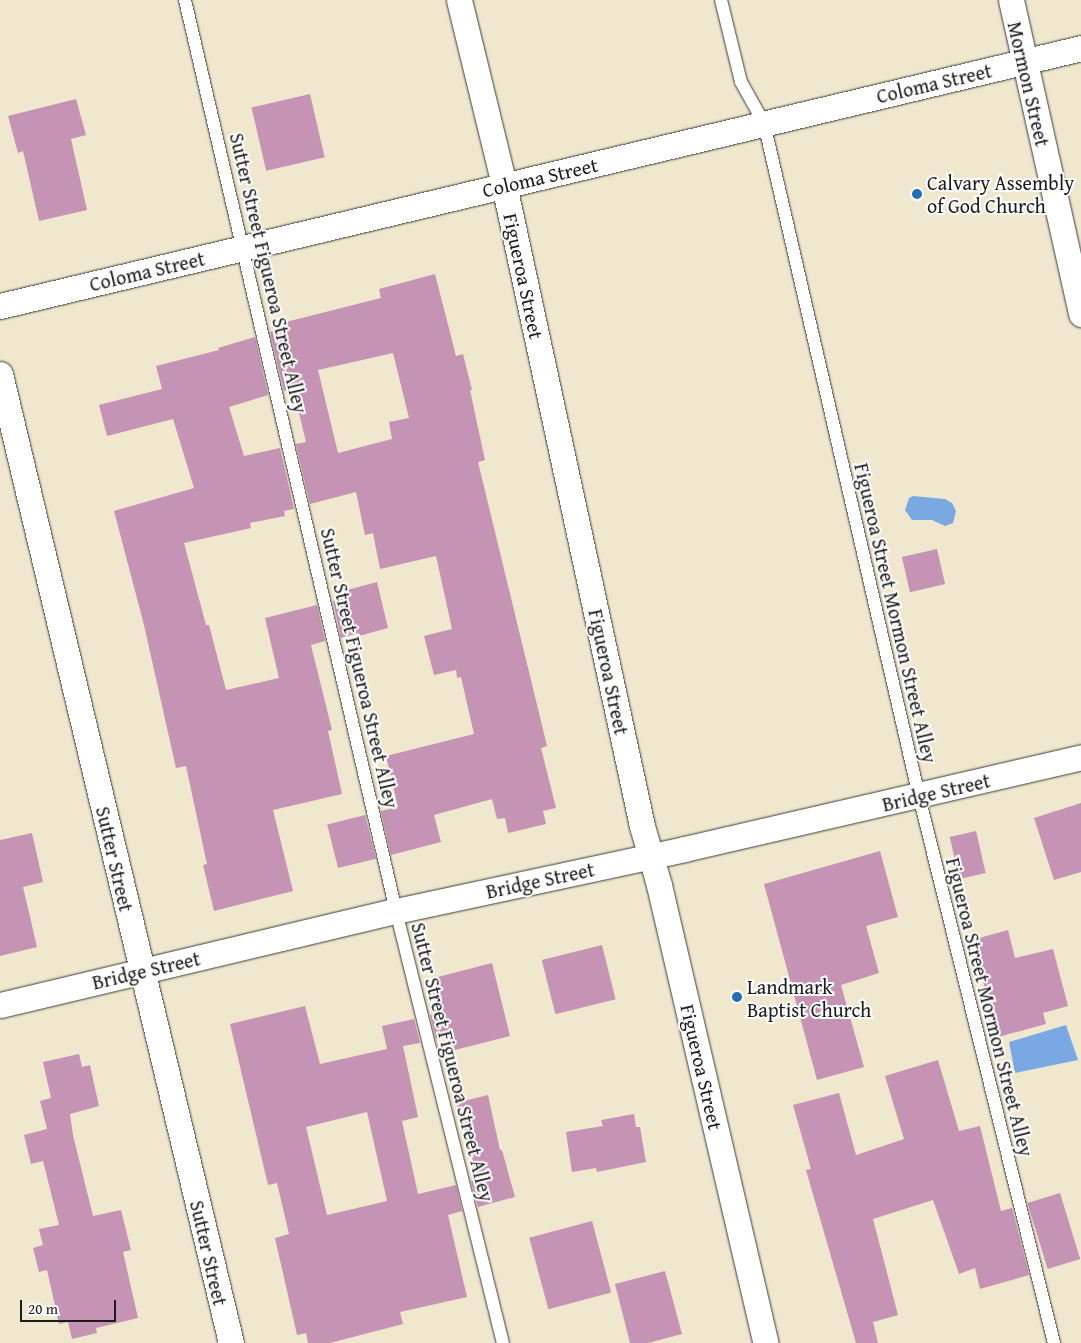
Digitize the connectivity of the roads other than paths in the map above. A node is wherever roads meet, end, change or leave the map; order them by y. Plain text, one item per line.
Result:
1 (185, 0) edge
2 (459, 0) edge
3 (722, 0) edge
4 (1011, 0) edge
5 (1081, 48) edge
6 (1024, 61) junction
7 (764, 123) junction
8 (504, 185) junction
9 (244, 248) junction
10 (0, 306) edge
11 (1081, 314) edge
12 (0, 374) edge
13 (1081, 757) edge
14 (919, 796) junction
15 (652, 855) junction
16 (396, 911) junction
17 (142, 971) junction
18 (0, 1005) edge
19 (231, 1343) edge
20 (503, 1343) edge
21 (766, 1343) edge
22 (1054, 1343) edge

1 - 9 lane, Sutter Street Figueroa Street Alley
2 - 8 street, Figueroa Street
3 - 7 lane, Figueroa Street Mormon Street Alley
4 - 6 street, Mormon Street
5 - 6 street, Coloma Street
6 - 7 street, Coloma Street
6 - 11 street, Mormon Street
7 - 8 street, Coloma Street
7 - 14 lane, Figueroa Street Mormon Street Alley
8 - 9 street, Coloma Street
8 - 15 street, Figueroa Street
9 - 10 street, Coloma Street
9 - 16 lane, Sutter Street Figueroa Street Alley
12 - 17 street, Sutter Street
13 - 14 street, Bridge Street
14 - 15 street, Bridge Street
14 - 22 lane, Figueroa Street Mormon Street Alley
15 - 16 street, Bridge Street
15 - 21 street, Figueroa Street
16 - 17 street, Bridge Street
16 - 20 lane, Sutter Street Figueroa Street Alley
17 - 18 street, Bridge Street
17 - 19 street, Sutter Street

